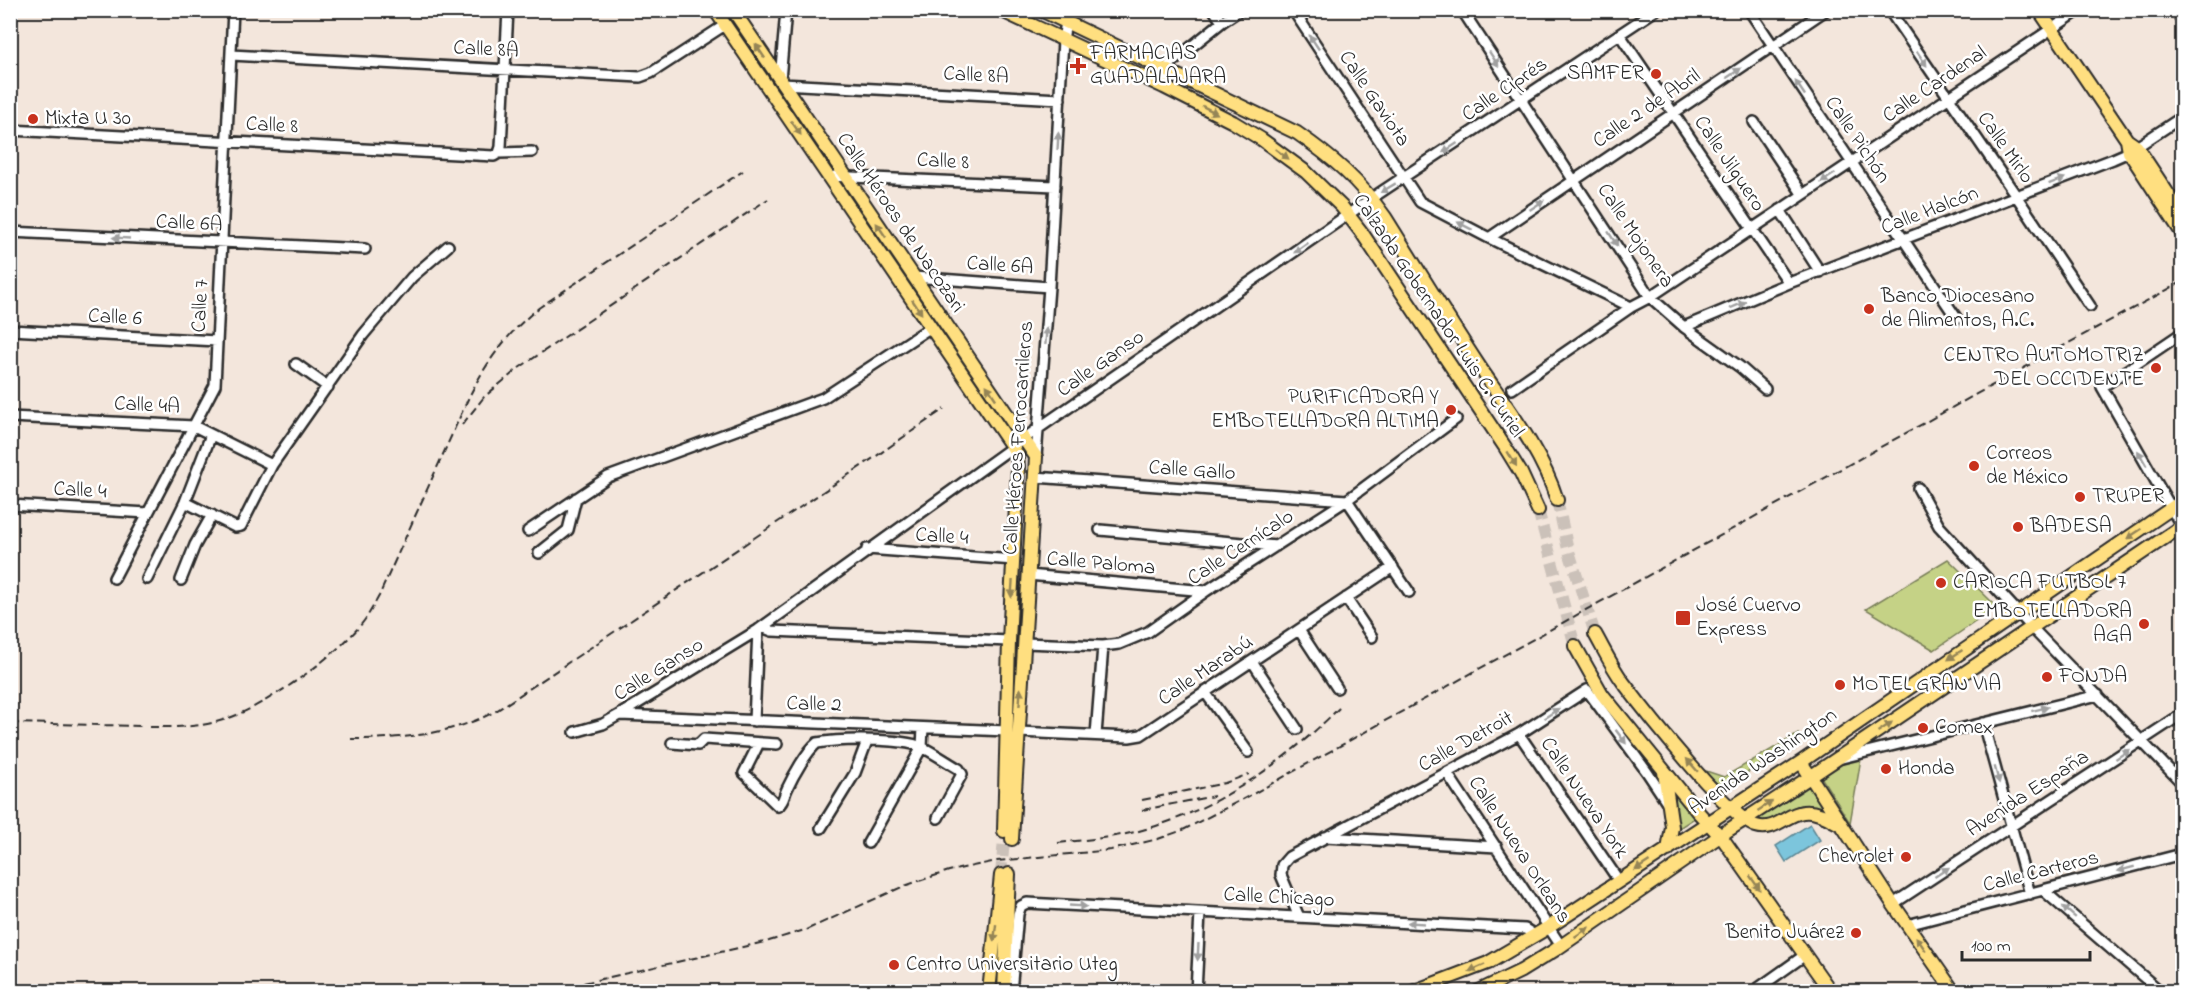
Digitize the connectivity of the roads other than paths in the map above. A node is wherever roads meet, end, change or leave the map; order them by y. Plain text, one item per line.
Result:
1 (233, 10) edge
2 (508, 10) edge
3 (715, 10) edge
4 (733, 10) edge
5 (786, 10) edge
6 (1000, 10) edge
7 (1041, 10) edge
8 (1214, 10) edge
9 (1240, 10) edge
10 (1293, 10) edge
11 (1462, 10) edge
12 (1656, 10) edge
13 (1749, 10) edge
14 (1826, 10) edge
15 (1889, 10) edge
16 (2039, 10) edge
17 (2080, 10) edge
18 (2176, 10) edge
19 (1067, 16) edge
20 (2182, 21) edge
21 (1222, 22) junction
22 (725, 25) junction
23 (2052, 30) junction
24 (1620, 35) junction
25 (1063, 40) junction
26 (1773, 47) junction
27 (231, 55) junction
28 (1165, 68) junction
29 (505, 69) junction
30 (781, 82) junction
31 (1164, 87) junction
32 (1948, 98) junction
33 (1060, 99) junction
34 (1521, 101) junction
35 (1674, 114) junction
36 (2182, 117) edge
37 (1754, 122) dead end
38 (10, 130) edge
39 (227, 142) junction
40 (2131, 146) junction
41 (532, 152) dead end
42 (499, 153) junction
43 (1851, 163) junction
44 (845, 175) junction
45 (828, 176) junction
46 (1405, 178) junction
47 (1575, 180) junction
48 (1055, 186) junction
49 (1803, 195) junction
50 (2017, 197) junction
51 (1372, 198) junction
52 (1780, 210) junction
53 (1349, 215) junction
54 (2182, 215) edge
55 (1752, 229) junction
56 (10, 232) edge
57 (2182, 234) edge
58 (1489, 238) junction
59 (1903, 241) junction
60 (222, 244) junction
61 (448, 246) dead end
62 (365, 249) dead end
63 (1820, 272) junction
64 (913, 277) junction
65 (1789, 283) junction
66 (1049, 287) junction
67 (1650, 297) junction
68 (2090, 306) dead end
69 (1631, 307) junction
70 (1957, 319) dead end
71 (931, 327) junction
72 (1684, 327) junction
73 (10, 330) edge
74 (2182, 333) edge
75 (217, 341) junction
76 (296, 364) dead end
77 (328, 387) junction
78 (1512, 389) dead end
79 (1765, 389) dead end
80 (10, 417) edge
81 (1456, 419) dead end
82 (194, 426) junction
83 (1039, 428) junction
84 (210, 435) junction
85 (1018, 444) junction
86 (1036, 457) junction
87 (272, 465) junction
88 (1035, 477) junction
89 (1917, 488) dead end
90 (576, 498) junction
91 (1347, 500) junction
92 (1557, 500) tunnel mouth
93 (2182, 501) edge
94 (185, 502) junction
95 (10, 505) edge
96 (2171, 508) junction
97 (1538, 510) tunnel mouth
98 (148, 513) junction
99 (212, 515) junction
100 (2182, 527) edge
101 (1100, 530) dead end
102 (528, 531) dead end
103 (1276, 546) junction
104 (867, 549) junction
105 (539, 553) dead end
106 (1014, 560) junction
107 (1393, 567) junction
108 (1028, 575) junction
109 (114, 579) dead end
110 (147, 579) dead end
111 (181, 580) dead end
112 (1206, 591) junction
113 (1409, 592) dead end
114 (1346, 598) junction
115 (2018, 612) junction
116 (2033, 627) junction
117 (760, 628) junction
118 (1299, 630) junction
119 (1595, 634) tunnel mouth
120 (1372, 638) dead end
121 (1009, 641) junction
122 (1024, 643) junction
123 (1103, 646) junction
124 (1575, 646) tunnel mouth
125 (1252, 661) junction
126 (1337, 688) dead end
127 (1205, 692) junction
128 (2098, 695) junction
129 (2182, 714) edge
130 (619, 715) junction
131 (754, 721) junction
132 (1983, 723) junction
133 (923, 728) junction
134 (1297, 729) dead end
135 (575, 732) dead end
136 (1012, 732) junction
137 (1519, 734) junction
138 (1096, 735) junction
139 (867, 741) junction
140 (2142, 741) junction
141 (672, 743) dead end
142 (759, 743) junction
143 (777, 744) dead end
144 (922, 747) junction
145 (1248, 752) dead end
146 (1836, 760) junction
147 (1801, 762) junction
148 (1664, 771) junction
149 (1447, 773) junction
150 (1810, 777) junction
151 (2182, 783) edge
152 (1731, 808) junction
153 (1671, 809) junction
154 (938, 818) dead end
155 (1745, 820) junction
156 (1709, 823) junction
157 (1841, 825) junction
158 (2012, 827) junction
159 (821, 828) dead end
160 (1721, 836) junction
161 (1325, 837) junction
162 (1008, 839) tunnel mouth
163 (868, 843) dead end
164 (1497, 848) junction
165 (1668, 850) junction
166 (2182, 854) edge
167 (1619, 881) junction
168 (2044, 891) junction
169 (2030, 894) junction
170 (1893, 904) junction
171 (1200, 913) junction
172 (1299, 917) junction
173 (1907, 925) junction
174 (1549, 927) junction
175 (1535, 935) junction
176 (1561, 946) junction
177 (1805, 955) junction
178 (989, 992) edge
179 (1004, 992) edge
180 (1011, 992) edge
181 (1196, 992) edge
182 (1412, 992) edge
183 (1477, 992) edge
184 (1753, 992) edge
185 (1831, 992) edge
186 (1954, 992) edge
187 (2160, 992) edge

1 - 27 street, Calle 7
2 - 29 street
3 - 22 main road, Calle Héroes de Nacozari
30 -> 4 main road, Calle Héroes de Nacozari
5 - 30 street
6 - 25 main road, Calzada Gobernador Luis C. Curiel
7 - 19 main road, Calzada Gobernador Luis C. Curiel
8 - 21 street
9 - 21 street
46 -> 10 street, Calle Gaviota
11 -> 34 street, Calle Mojonera
12 - 24 street, Calle Ciprés
13 - 26 street, Calle Pichón
14 - 26 street, Calle 2 de Abril
15 -> 32 street, Calle Mirlo
16 - 23 main road
17 - 23 street, Calle Cardenal
18 - 20 street
19 - 25 street, Calle Héroes Ferrocarrileros
19 - 28 main road, Calzada Gobernador Luis C. Curiel
21 - 28 street
22 - 29 street, Calle 8A
22 -> 45 main road, Calle Héroes de Nacozari
23 - 32 street, Calle Cardenal
23 - 40 main road
24 - 34 street, Calle Ciprés
24 - 35 street, Calle Jilguero
25 - 31 main road, Calzada Gobernador Luis C. Curiel
25 - 33 street, Calle Héroes Ferrocarrileros
35 -> 26 street, Calle 2 de Abril
43 -> 26 street, Calle Pichón
27 - 29 street, Calle 8A
27 - 39 street, Calle 7
28 - 31 street
28 - 51 main road, Calzada Gobernador Luis C. Curiel
29 - 42 street
30 - 33 street, Calle 8A
30 - 44 main road, Calle Héroes de Nacozari
31 -> 53 main road, Calzada Gobernador Luis C. Curiel
32 - 43 street, Calle Cardenal
32 - 50 street, Calle Mirlo
48 -> 33 street, Calle Héroes Ferrocarrileros
34 -> 46 street, Calle Ciprés
34 - 47 street, Calle Mojonera
35 - 47 street, Calle 2 de Abril
35 - 55 street, Calle Jilguero
36 - 40 street, Calle Halcón
37 - 49 street
38 - 39 street, Calle 8
39 - 42 street, Calle 8
39 - 60 street, Calle 7
50 -> 40 street, Calle Halcón
40 - 54 main road
40 - 57 main road
41 - 42 street, Calle 8
43 -> 49 street, Calle Cardenal
43 - 59 street, Calle Pichón
44 - 45 street, Calle 8
44 - 48 street, Calle 8
64 -> 44 main road, Calle Héroes de Nacozari
45 -> 71 main road, Calle Héroes de Nacozari
46 -> 51 street, Calle Ciprés
58 -> 46 street, Calle Gaviota
58 -> 47 street, Calle 2 de Abril
47 -> 67 street, Calle Mojonera
48 - 66 street, Calle Héroes Ferrocarrileros
49 - 52 street, Calle Cardenal
50 - 59 street, Calle Halcón
50 - 68 street, Calle Mirlo
51 - 53 street, Calle Ganso
51 - 92 main road, Calzada Gobernador Luis C. Curiel
52 - 55 street, Calle Cardenal
52 - 63 street
53 -> 83 street, Calle Ganso
53 -> 97 main road, Calzada Gobernador Luis C. Curiel
55 - 65 street, Calle Jilguero
55 - 67 street, Calle Cardenal
60 -> 56 street, Calle 6A
58 - 69 street, Calle Gaviota
59 - 63 street, Calle Halcón
59 - 70 street, Calle Pichón
60 - 62 street, Calle 6A
60 - 75 street, Calle 7
61 - 77 street
63 - 65 street, Calle Halcón
64 - 66 street, Calle 6A
85 -> 64 main road, Calle Héroes de Nacozari
72 -> 65 street, Calle Halcón
83 -> 66 street, Calle Héroes Ferrocarrileros
67 - 69 street, Calle Cardenal
67 - 72 street, Calle Mojonera
69 - 78 street, Calle Cardenal
71 - 85 main road, Calle Héroes de Nacozari
71 - 90 street
72 - 79 street, Calle Mojonera
73 - 75 street, Calle 6
96 -> 74 street
75 - 82 street, Calle 7
76 - 77 street
77 - 87 street
80 - 82 street, Calle 4A
81 - 91 street, Calle Cernícalo
82 - 84 street, Calle 4A
82 - 98 street, Calle 7
83 - 85 street, Calle Ganso
83 - 86 street, Calle Héroes Ferrocarrileros
84 - 87 street, Calle 4A
84 - 94 street
85 - 86 main road, Calle Héroes de Nacozari
85 - 104 street, Calle Ganso
85 - 106 main road, Calle Héroes Ferrocarrileros
86 - 88 main road, Calle Héroes Ferrocarrileros
87 - 99 street
88 - 91 street, Calle Gallo
88 - 108 main road, Calle Héroes Ferrocarrileros
89 - 115 street
90 - 102 street
90 - 105 street
91 - 103 street, Calle Cernícalo
91 - 107 street
93 - 96 main road, Avenida Washington
94 - 99 street
94 - 110 street
95 - 98 street, Calle 4
96 - 100 street
96 -> 115 main road, Avenida Washington
98 - 109 street, Calle 7
99 - 111 street
100 - 116 main road, Avenida Washington
101 - 103 street
103 - 112 street, Calle Cernícalo
104 - 106 street, Calle 4
104 - 117 street, Calle Ganso
106 -> 121 main road, Calle Héroes Ferrocarrileros
107 - 113 street
107 - 114 street, Calle Marabú
108 - 112 street, Calle Paloma
108 - 122 main road, Calle Héroes Ferrocarrileros
112 - 123 street, Calle Cernícalo
114 - 118 street, Calle Marabú
114 - 120 street
115 - 116 street
115 -> 147 main road, Avenida Washington
116 - 128 street
146 -> 116 main road, Avenida Washington
117 - 121 street
117 - 130 street, Calle Ganso
117 - 131 street
118 - 125 street, Calle Marabú
118 - 126 street
152 -> 119 main road
121 - 136 main road, Calle Héroes Ferrocarrileros
122 - 123 street, Calle Cernícalo
136 -> 122 main road, Calle Héroes Ferrocarrileros
123 - 138 street
124 - 148 main road
125 - 127 street, Calle Marabú
125 - 134 street
127 - 138 street, Calle Marabú
127 - 145 street
132 -> 128 street
128 - 140 street
129 - 140 street, Avenida España
130 - 131 street, Calle 2
130 - 135 street, Calle Ganso
131 - 133 street, Calle 2
132 - 146 street
132 -> 158 street
133 - 136 street, Calle 2
133 - 144 street
136 - 138 street, Calle Marabú
136 - 162 main road, Calle Héroes Ferrocarrileros
137 - 149 street, Calle Detroit
137 -> 153 street, Calle Detroit
137 - 167 street, Calle Nueva York
139 - 142 street
139 - 144 street
139 - 159 street
140 - 151 street
158 -> 140 street, Avenida España
141 - 142 street
142 - 143 street
144 - 154 street
144 - 163 street
146 - 150 main road, Avenida Washington
147 - 150 main road
147 - 152 main road, Avenida Washington
148 - 153 main road
148 - 156 main road
149 - 161 street, Calle Detroit
149 - 164 street, Calle Nueva Orleans
155 -> 150 main road, Avenida Washington
150 - 157 main road
152 - 155 main road
152 - 156 main road, Avenida Washington
153 - 165 main road
155 - 157 main road
155 - 160 main road, Avenida Washington
156 - 160 main road
156 - 165 main road, Avenida Washington
157 - 170 main road
158 - 169 street
170 -> 158 street, Avenida España
176 -> 160 main road, Avenida Washington
160 -> 177 main road
161 - 164 street
161 - 172 street, Calle Detroit
164 - 174 street, Calle Nueva Orleans
165 -> 167 main road, Avenida Washington
166 -> 168 street, Calle Carteros
167 - 174 main road, Avenida Washington
168 - 169 street, Calle Carteros
187 -> 168 street
169 - 173 street, Calle Carteros
170 - 173 main road
171 - 172 street, Calle Chicago
180 -> 171 street, Calle Chicago
171 -> 181 street
175 -> 172 street, Calle Chicago
186 -> 173 main road
174 - 175 main road, Avenida Washington
174 - 176 street, Calle Nueva Orleans
175 -> 182 main road, Avenida Washington
176 - 183 main road, Avenida Washington
177 - 184 street
177 - 185 main road
179 -> 178 main road

